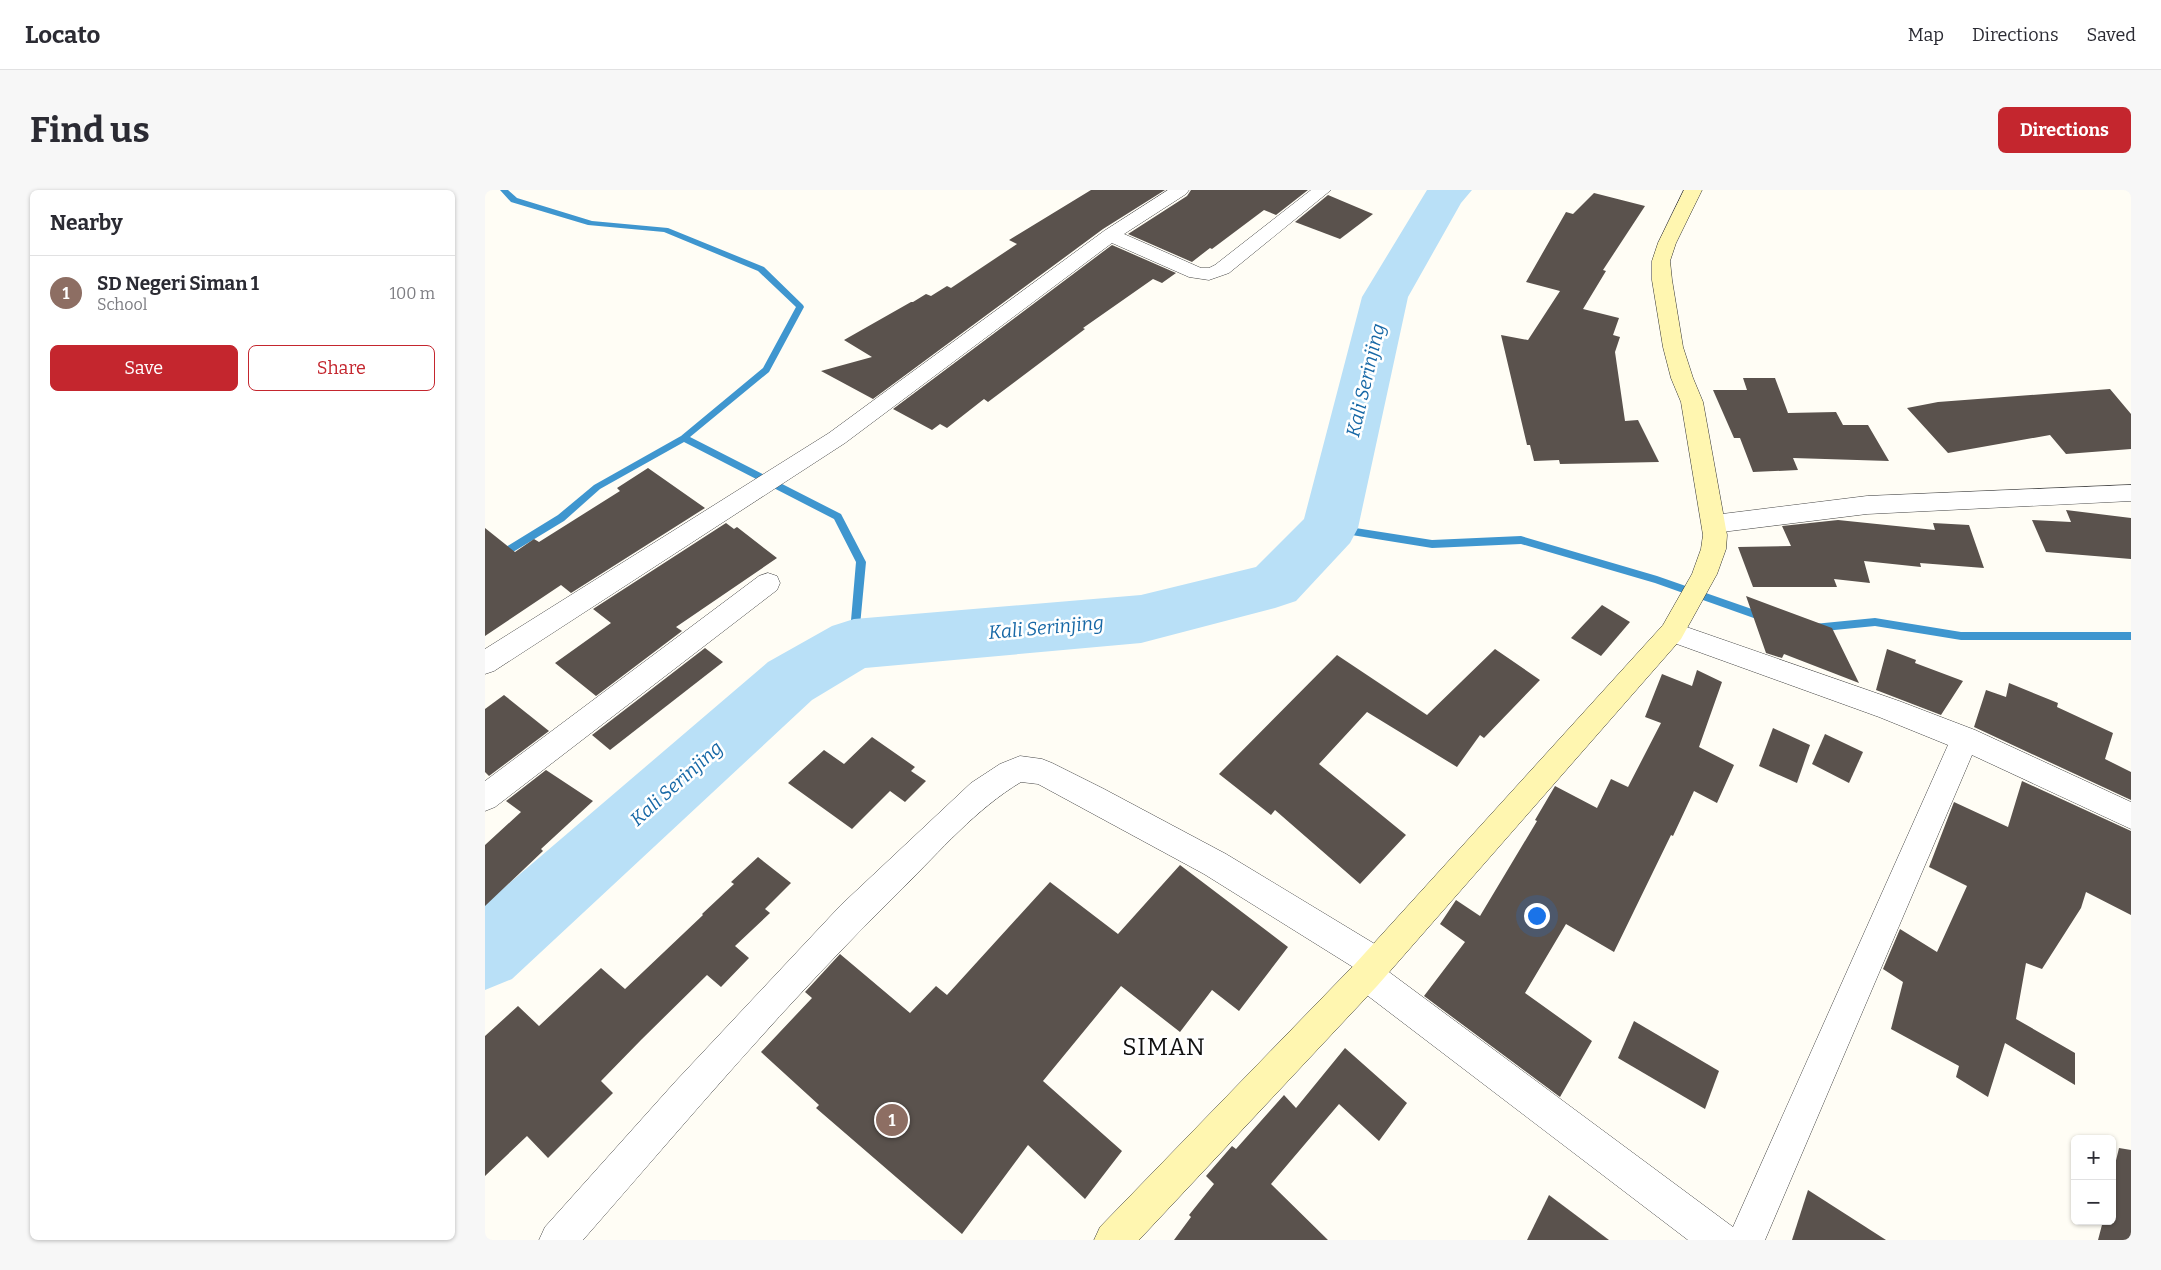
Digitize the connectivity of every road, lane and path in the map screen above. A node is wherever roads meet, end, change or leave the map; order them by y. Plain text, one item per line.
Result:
1 (1180, 190) edge
2 (1322, 190) edge
3 (1693, 190) edge
4 (1110, 235) junction
5 (2131, 493) edge
6 (1714, 524) junction
7 (769, 583) dead end
8 (1678, 623) junction
9 (485, 663) edge
10 (1965, 739) junction
11 (485, 798) edge
12 (2131, 816) edge
13 (1371, 969) junction
14 (558, 1240) edge
15 (1113, 1240) edge
16 (1719, 1240) edge
17 (1746, 1240) edge

1 - 4 street
2 - 4 street
3 - 6 main road
4 - 9 street
5 - 6 street
6 - 8 main road
7 - 11 street
8 - 10 street
8 - 13 main road
10 - 12 street
10 - 17 street
13 - 14 street
13 - 15 main road
13 - 16 street

